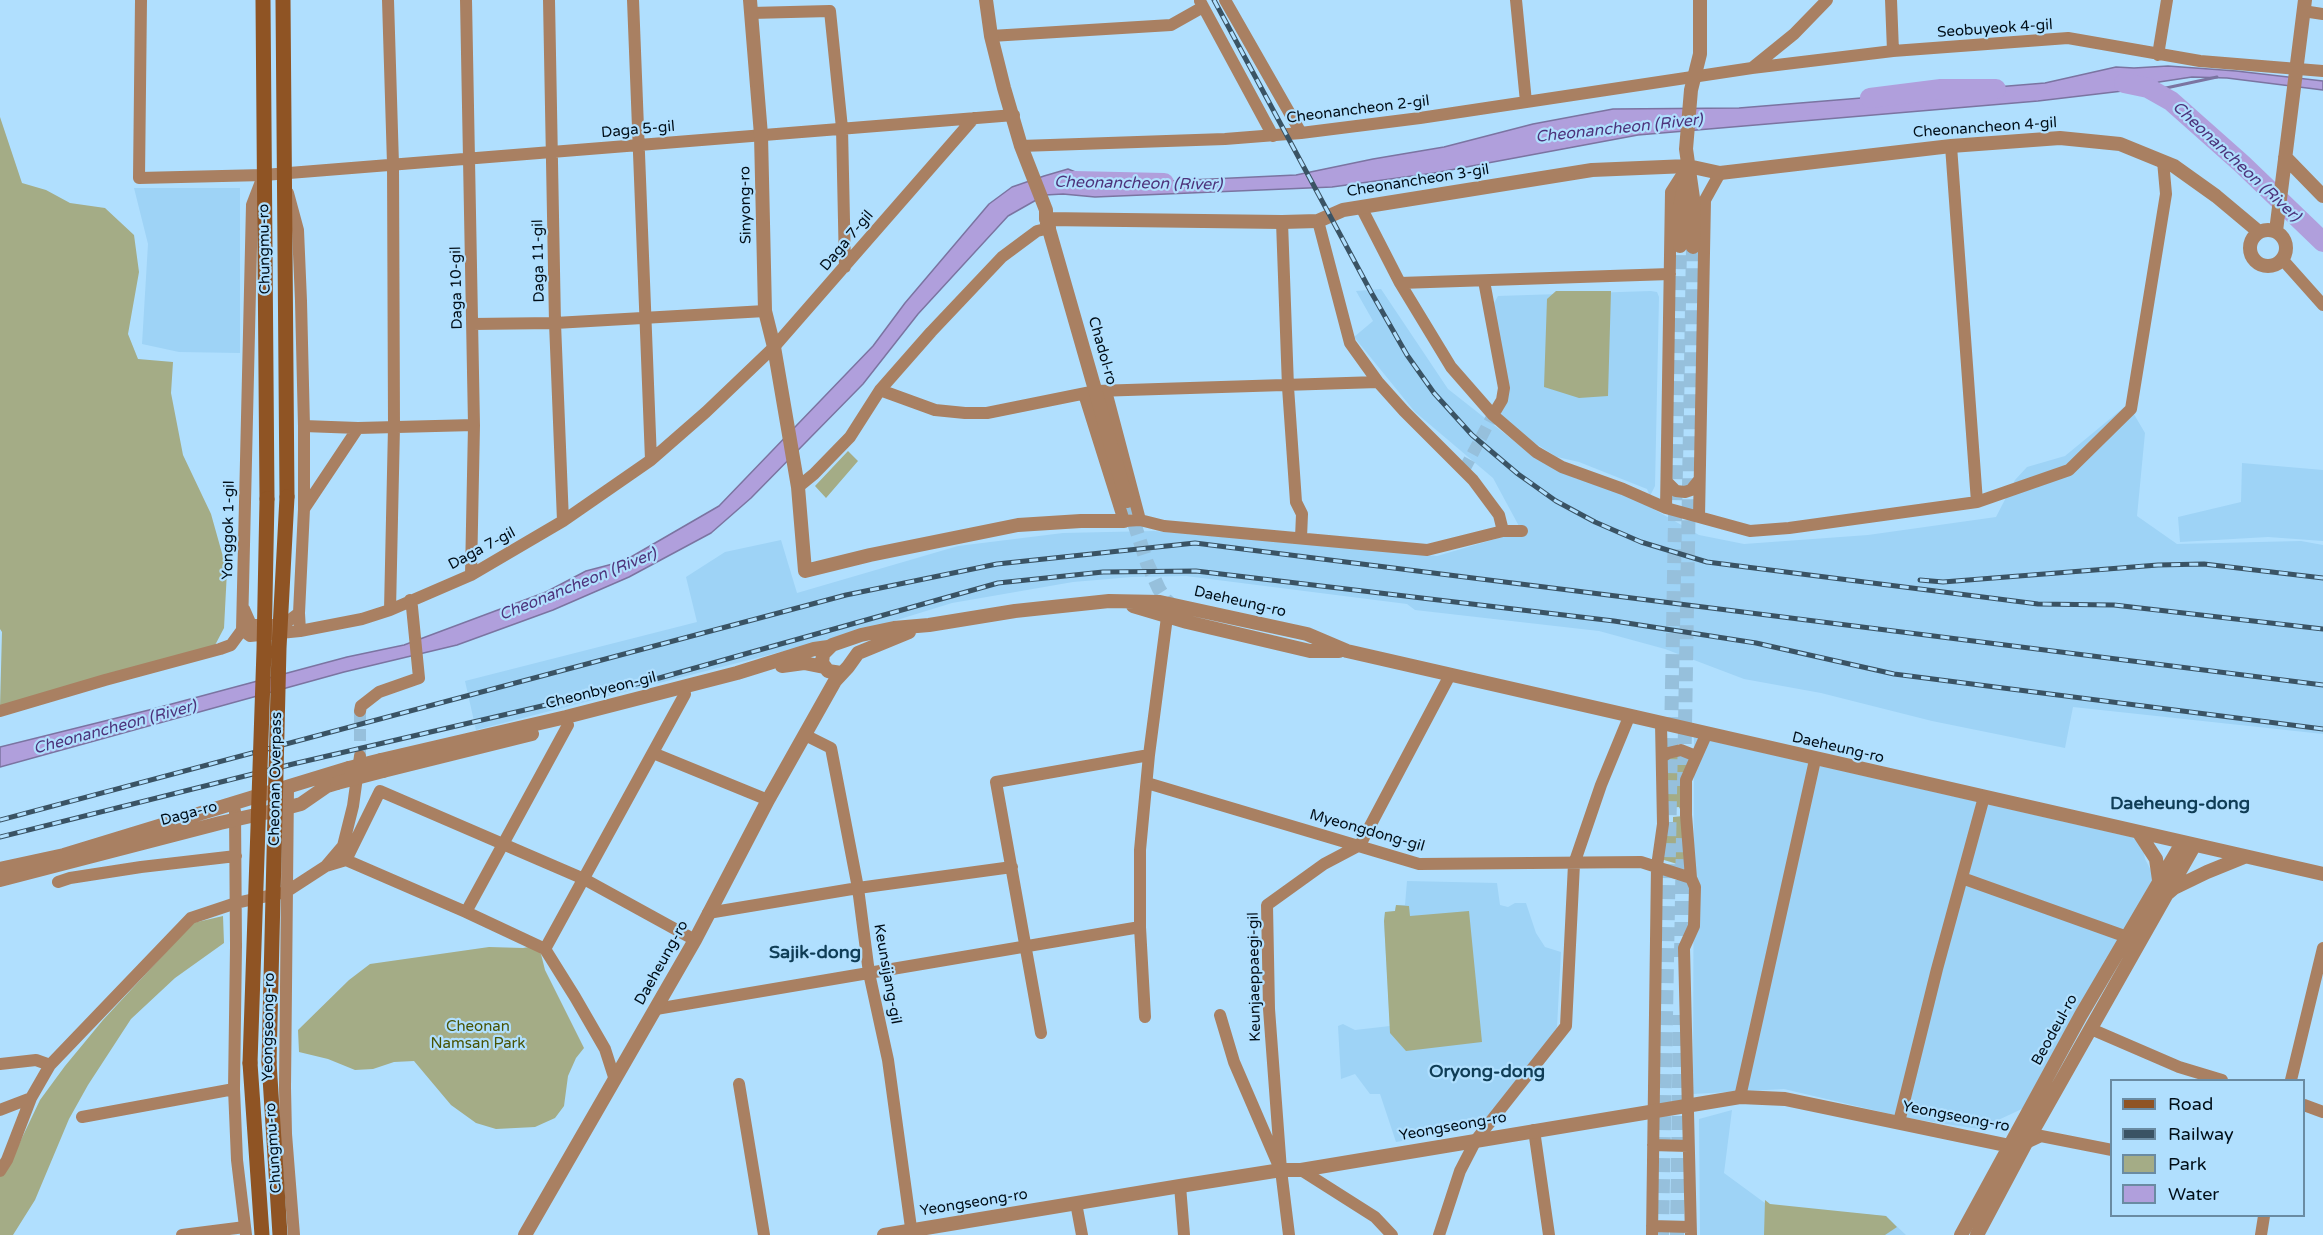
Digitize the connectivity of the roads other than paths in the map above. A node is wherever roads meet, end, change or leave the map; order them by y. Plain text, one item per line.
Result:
1 (141, 0) edge
2 (263, 0) edge
3 (283, 0) edge
4 (388, 0) edge
5 (466, 0) edge
6 (549, 0) edge
7 (633, 0) edge
8 (986, 0) edge
9 (1225, 0) edge
10 (1515, 0) edge
11 (1700, 0) edge
12 (1827, 0) edge
13 (1891, 0) edge
14 (2167, 0) edge
15 (1201, 3) edge
16 (2304, 6) edge
17 (751, 7) edge
18 (2323, 14) edge
19 (991, 36) junction
20 (1893, 51) junction
21 (2158, 55) junction
22 (1752, 68) junction
23 (2295, 70) junction
24 (2323, 72) edge
25 (1696, 75) junction
26 (1526, 102) junction
27 (1014, 115) junction
28 (974, 118) junction
29 (842, 128) junction
30 (1301, 133) junction
31 (761, 135) junction
32 (1273, 136) junction
33 (639, 145) junction
34 (1021, 146) junction
35 (1951, 146) junction
36 (552, 152) junction
37 (470, 158) junction
38 (2163, 161) junction
39 (2285, 161) junction
40 (393, 164) junction
41 (1688, 166) junction
42 (283, 173) junction
43 (1720, 173) junction
44 (264, 175) junction
45 (2323, 196) edge
46 (1361, 207) junction
47 (1047, 219) junction
48 (1318, 220) junction
49 (1282, 222) junction
50 (2276, 231) junction
51 (2259, 232) junction
52 (1687, 246) tunnel mouth
53 (2282, 259) junction
54 (845, 267) junction
55 (1670, 274) junction
56 (1484, 281) junction
57 (1400, 283) junction
58 (2323, 304) edge
59 (765, 311) junction
60 (645, 317) junction
61 (555, 322) junction
62 (472, 324) junction
63 (774, 348) junction
64 (1378, 382) junction
65 (1288, 387) junction
66 (880, 390) junction
67 (1096, 392) junction
68 (1493, 415) junction
69 (304, 426) junction
70 (474, 426) junction
71 (394, 427) junction
72 (358, 428) junction
73 (651, 460) junction
74 (1699, 480) junction
75 (1666, 482) junction
76 (798, 487) junction
77 (287, 497) joint
78 (267, 499) joint
79 (1127, 501) tunnel mouth
80 (1977, 502) junction
81 (1666, 508) junction
82 (304, 509) junction
83 (1699, 517) junction
84 (1140, 520) junction
85 (563, 521) junction
86 (1124, 521) junction
87 (1503, 531) junction
88 (1522, 531) dead end
89 (1301, 538) junction
90 (471, 575) junction
91 (242, 602) junction
92 (1122, 602) junction
93 (411, 604) junction
94 (390, 610) junction
95 (299, 613) junction
96 (1191, 616) tunnel mouth
97 (1167, 617) junction
98 (929, 625) junction
99 (242, 630) junction
100 (300, 631) junction
101 (830, 646) junction
102 (1347, 651) junction
103 (836, 668) junction
104 (1450, 675) junction
105 (684, 691) junction
106 (0, 711) edge
107 (360, 711) dead end
108 (1629, 717) junction
109 (1661, 724) junction
110 (568, 725) junction
111 (805, 735) junction
112 (1706, 735) junction
113 (653, 753) junction
114 (1149, 755) junction
115 (360, 756) tunnel mouth
116 (1696, 756) junction
117 (1662, 757) junction
118 (1815, 760) junction
119 (382, 765) junction
120 (1146, 783) junction
121 (288, 787) junction
122 (1984, 797) junction
123 (768, 800) junction
124 (235, 803) junction
125 (288, 807) junction
126 (236, 819) junction
127 (2139, 833) junction
128 (502, 843) junction
129 (2188, 844) junction
130 (1360, 845) junction
131 (236, 856) junction
132 (2245, 857) junction
133 (346, 860) junction
134 (1574, 864) junction
135 (326, 866) junction
136 (1658, 866) junction
137 (1012, 867) junction
138 (0, 869) edge
139 (2323, 874) edge
140 (1692, 878) junction
141 (1962, 878) junction
142 (584, 879) junction
143 (0, 880) edge
144 (2159, 880) junction
145 (58, 882) dead end
146 (858, 888) junction
147 (286, 892) junction
148 (2165, 895) junction
149 (236, 903) junction
150 (466, 912) junction
151 (708, 913) junction
152 (1140, 927) junction
153 (2127, 937) junction
154 (695, 940) junction
155 (287, 943) junction
156 (236, 946) junction
157 (1026, 947) junction
158 (2323, 948) edge
159 (545, 949) junction
160 (869, 972) junction
161 (656, 1009) junction
162 (1220, 1015) dead end
163 (1145, 1017) dead end
164 (2091, 1029) junction
165 (1041, 1033) dead end
166 (269, 1062) joint
167 (250, 1063) joint
168 (0, 1064) edge
169 (50, 1065) junction
170 (614, 1077) junction
171 (2219, 1079) edge
172 (2291, 1079) edge
173 (739, 1084) dead end
174 (234, 1089) junction
175 (1740, 1097) junction
176 (31, 1098) junction
177 (1688, 1105) junction
178 (2305, 1106) edge
179 (0, 1110) edge
180 (1653, 1110) junction
181 (2323, 1112) edge
182 (82, 1117) dead end
183 (1899, 1122) junction
184 (1534, 1130) junction
185 (1476, 1140) junction
186 (2026, 1143) junction
187 (1653, 1145) junction
188 (1688, 1146) junction
189 (2010, 1146) junction
190 (2110, 1150) edge
191 (1281, 1170) junction
192 (1301, 1170) junction
193 (0, 1171) edge
194 (1180, 1186) junction
195 (1076, 1203) junction
196 (2264, 1217) edge
197 (1652, 1228) edge
198 (1690, 1228) edge
199 (246, 1231) edge
200 (912, 1232) edge
201 (182, 1235) edge
202 (262, 1235) edge
203 (280, 1235) edge
204 (294, 1235) edge
205 (525, 1235) edge
206 (764, 1235) edge
207 (884, 1235) edge
208 (1082, 1235) edge
209 (1184, 1235) edge
210 (1289, 1235) edge
211 (1392, 1235) edge
212 (1440, 1235) edge
213 (1549, 1235) edge
214 (1961, 1235) edge
215 (1977, 1235) edge
216 (2261, 1235) edge

1 - 44 street, Daga 5-gil
2 - 44 main road, Chungmu-ro
3 - 42 main road, Chungmu-ro
4 - 40 street
5 - 37 street, Daga 10-gil
6 - 36 street, Daga 11-gil
7 - 33 street
8 - 19 street
9 - 30 street
10 - 26 street
11 - 25 street
12 - 22 street
13 - 20 street
14 - 21 street
15 - 19 street
15 - 32 street
16 - 18 street
16 - 23 street
17 - 29 street
17 - 31 street, Sinyong-ro
19 - 27 street
20 - 21 street, Seobuyeok 4-gil
20 - 22 street, Seobuyeok 4-gil
21 - 23 street, Seobuyeok 4-gil
22 - 25 street, Seobuyeok 4-gil
23 - 24 street, Seobuyeok 4-gil
23 - 39 street
25 - 26 street, Cheonancheon 2-gil
25 - 41 street
26 - 30 street, Cheonancheon 2-gil
27 - 28 street, Daga 5-gil
27 - 34 street
28 - 29 street, Daga 5-gil
28 - 54 street, Daga 7-gil
29 - 31 street, Daga 5-gil
29 - 54 street
30 - 32 street, Cheonancheon 2-gil
31 - 33 street, Daga 5-gil
31 - 59 street, Sinyong-ro
32 - 34 street, Cheonancheon 2-gil
33 - 36 street, Daga 5-gil
33 - 60 street
34 - 47 street, Chadol-ro
35 - 38 street, Cheonancheon 4-gil
35 - 43 street, Cheonancheon 4-gil
35 - 80 street
36 - 37 street, Daga 5-gil
36 - 61 street, Daga 11-gil
37 - 40 street, Daga 5-gil
37 - 62 street, Daga 10-gil
38 - 51 street, Cheonancheon 4-gil
38 - 80 street
39 - 45 street
39 - 50 street
40 - 42 street, Daga 5-gil
40 - 71 street
41 - 43 street, Cheonancheon 4-gil
41 - 46 street, Cheonancheon 3-gil
41 - 52 street
41 - 55 street
42 - 44 street, Daga 5-gil
42 - 69 street
42 - 77 main road, Chungmu-ro
43 - 74 street
44 - 78 main road, Chungmu-ro
44 - 91 street, Yonggok 1-gil
46 - 48 street, Cheonancheon 3-gil
46 - 57 street
47 - 49 street, Cheonancheon 3-gil
47 - 66 street
47 - 67 street, Chadol-ro
48 - 49 street, Cheonancheon 3-gil
48 - 64 street
49 - 65 street
50 - 51 street
50 - 53 street
51 - 53 street
53 - 58 street
54 - 63 street, Daga 7-gil
55 - 56 street
55 - 75 street
56 - 57 street
56 - 68 street
57 - 68 street
59 - 60 street
59 - 63 street, Sinyong-ro
60 - 61 street
60 - 73 street
61 - 62 street
61 - 85 street, Daga 11-gil
62 - 70 street, Daga 10-gil
63 - 73 street, Daga 7-gil
63 - 76 street, Sinyong-ro
64 - 65 street
64 - 87 street
65 - 67 street
65 - 89 street
66 - 67 street
66 - 76 street
67 - 79 street, Chadol-ro
67 - 84 street
67 - 86 street
68 - 81 street
69 - 72 street
69 - 82 street
70 - 71 street
70 - 90 street, Daga 10-gil
71 - 72 street
71 - 94 street
72 - 82 street
73 - 85 street, Daga 7-gil
74 - 75 street
74 - 83 street
75 - 81 street
76 - 86 street, Sinyong-ro
77 - 166 main road, Cheonan Overpass, bridge
78 - 167 main road, Cheonan Overpass, bridge
80 - 83 street
81 - 83 street
82 - 95 street
84 - 86 street
84 - 89 street
85 - 90 street, Daga 7-gil
87 - 88 street
87 - 89 street
90 - 93 street, Daga 7-gil
91 - 95 street
91 - 99 street, Yonggok 1-gil
92 - 97 street, Daeheung-ro
92 - 98 street, Daeheung-ro
92 - 102 street, Daeheung-ro
93 - 94 street, Daga 7-gil
93 - 107 street
94 - 100 street, Daga 7-gil
95 - 100 street
96 - 102 street
97 - 102 street, Daeheung-ro
97 - 114 street
98 - 101 street, Cheonbyeon-gil
98 - 103 street
99 - 100 street, Daga 7-gil
99 - 106 street
101 - 103 street, Daeheung-ro
101 - 103 street
101 - 105 street, Cheonbyeon-gil
102 - 104 street, Daeheung-ro
103 - 105 street, Cheonbyeon-gil
103 - 111 street, Daeheung-ro
104 - 108 street, Daeheung-ro
104 - 130 street
105 - 110 street, Cheonbyeon-gil
105 - 113 street
105 - 119 street, Cheonbyeon-gil
108 - 109 street, Daeheung-ro
108 - 134 street
109 - 112 street, Daeheung-ro
109 - 117 street
110 - 119 street, Cheonbyeon-gil
110 - 128 street
111 - 123 street, Daeheung-ro
111 - 146 street, Keunsijang-gil
112 - 116 street
112 - 118 street, Daeheung-ro
113 - 123 street
113 - 142 street
114 - 120 street
114 - 137 street
115 - 135 street
116 - 117 street
116 - 140 street
117 - 136 street
118 - 122 street, Daeheung-ro
118 - 175 street
119 - 121 street, Daga-ro, bridge
119 - 125 street, Daga-ro, bridge
120 - 130 street, Myeongdong-gil
120 - 152 street
121 - 124 street, Daga-ro
121 - 125 street, Yeongseong-ro
122 - 127 street, Daeheung-ro
122 - 141 street
123 - 151 street, Daeheung-ro
124 - 126 street
124 - 138 street, Daga-ro
125 - 126 street, Daga-ro
125 - 147 street, Yeongseong-ro
126 - 131 street
126 - 143 street, Daga-ro
127 - 129 street, Daeheung-ro
127 - 144 street
128 - 133 street
128 - 142 street
128 - 150 street
129 - 132 street, Daeheung-ro
129 - 144 street, Beodeul-ro
129 - 148 street, Beodeul-ro
130 - 134 street, Myeongdong-gil
130 - 191 street, Keunjaeppaegi-gil
131 - 145 street
131 - 149 street
132 - 139 street, Daeheung-ro
132 - 148 street
133 - 135 street
133 - 150 street
134 - 136 street, Myeongdong-gil
134 - 185 street
135 - 147 street
136 - 140 street, Myeongdong-gil
136 - 180 street
137 - 146 street
137 - 157 street
140 - 177 street
141 - 153 street
141 - 183 street
142 - 154 street
142 - 159 street
144 - 153 street, Beodeul-ro
146 - 151 street
146 - 160 street, Keunsijang-gil
147 - 149 street
147 - 155 street, Yeongseong-ro
148 - 164 street, Beodeul-ro
149 - 156 street
149 - 169 street
150 - 159 street
151 - 154 street, Daeheung-ro
152 - 157 street
152 - 163 street
153 - 189 street, Beodeul-ro
154 - 161 street, Daeheung-ro
155 - 156 street
155 - 204 street, Yeongseong-ro
156 - 174 street
157 - 160 street
157 - 165 street
158 - 172 street
159 - 170 street
160 - 161 street
160 - 200 street, Keunsijang-gil
161 - 170 street, Daeheung-ro
162 - 191 street
164 - 171 street
164 - 186 street, Beodeul-ro
166 - 203 main road, Chungmu-ro
167 - 202 main road, Chungmu-ro
168 - 169 street
169 - 176 street
170 - 205 street, Daeheung-ro
173 - 206 street
174 - 182 street
174 - 199 street
175 - 177 street, Yeongseong-ro
175 - 183 street, Yeongseong-ro
176 - 179 street
176 - 193 street
177 - 180 street, Yeongseong-ro
177 - 188 street
178 - 181 street
180 - 184 street, Yeongseong-ro
180 - 187 street
183 - 189 street, Yeongseong-ro
184 - 185 street, Yeongseong-ro
184 - 213 street
185 - 192 street, Yeongseong-ro
185 - 212 street
186 - 189 street, Yeongseong-ro
186 - 190 street
186 - 215 street, Beodeul-ro
187 - 188 street
187 - 197 street
188 - 198 street
189 - 214 street, Beodeul-ro
191 - 192 street, Yeongseong-ro
191 - 194 street, Yeongseong-ro
191 - 210 street
192 - 211 street
194 - 195 street, Yeongseong-ro
194 - 209 street
195 - 200 street, Yeongseong-ro
195 - 208 street
196 - 216 street
197 - 198 street
199 - 201 street
200 - 207 street, Yeongseong-ro

